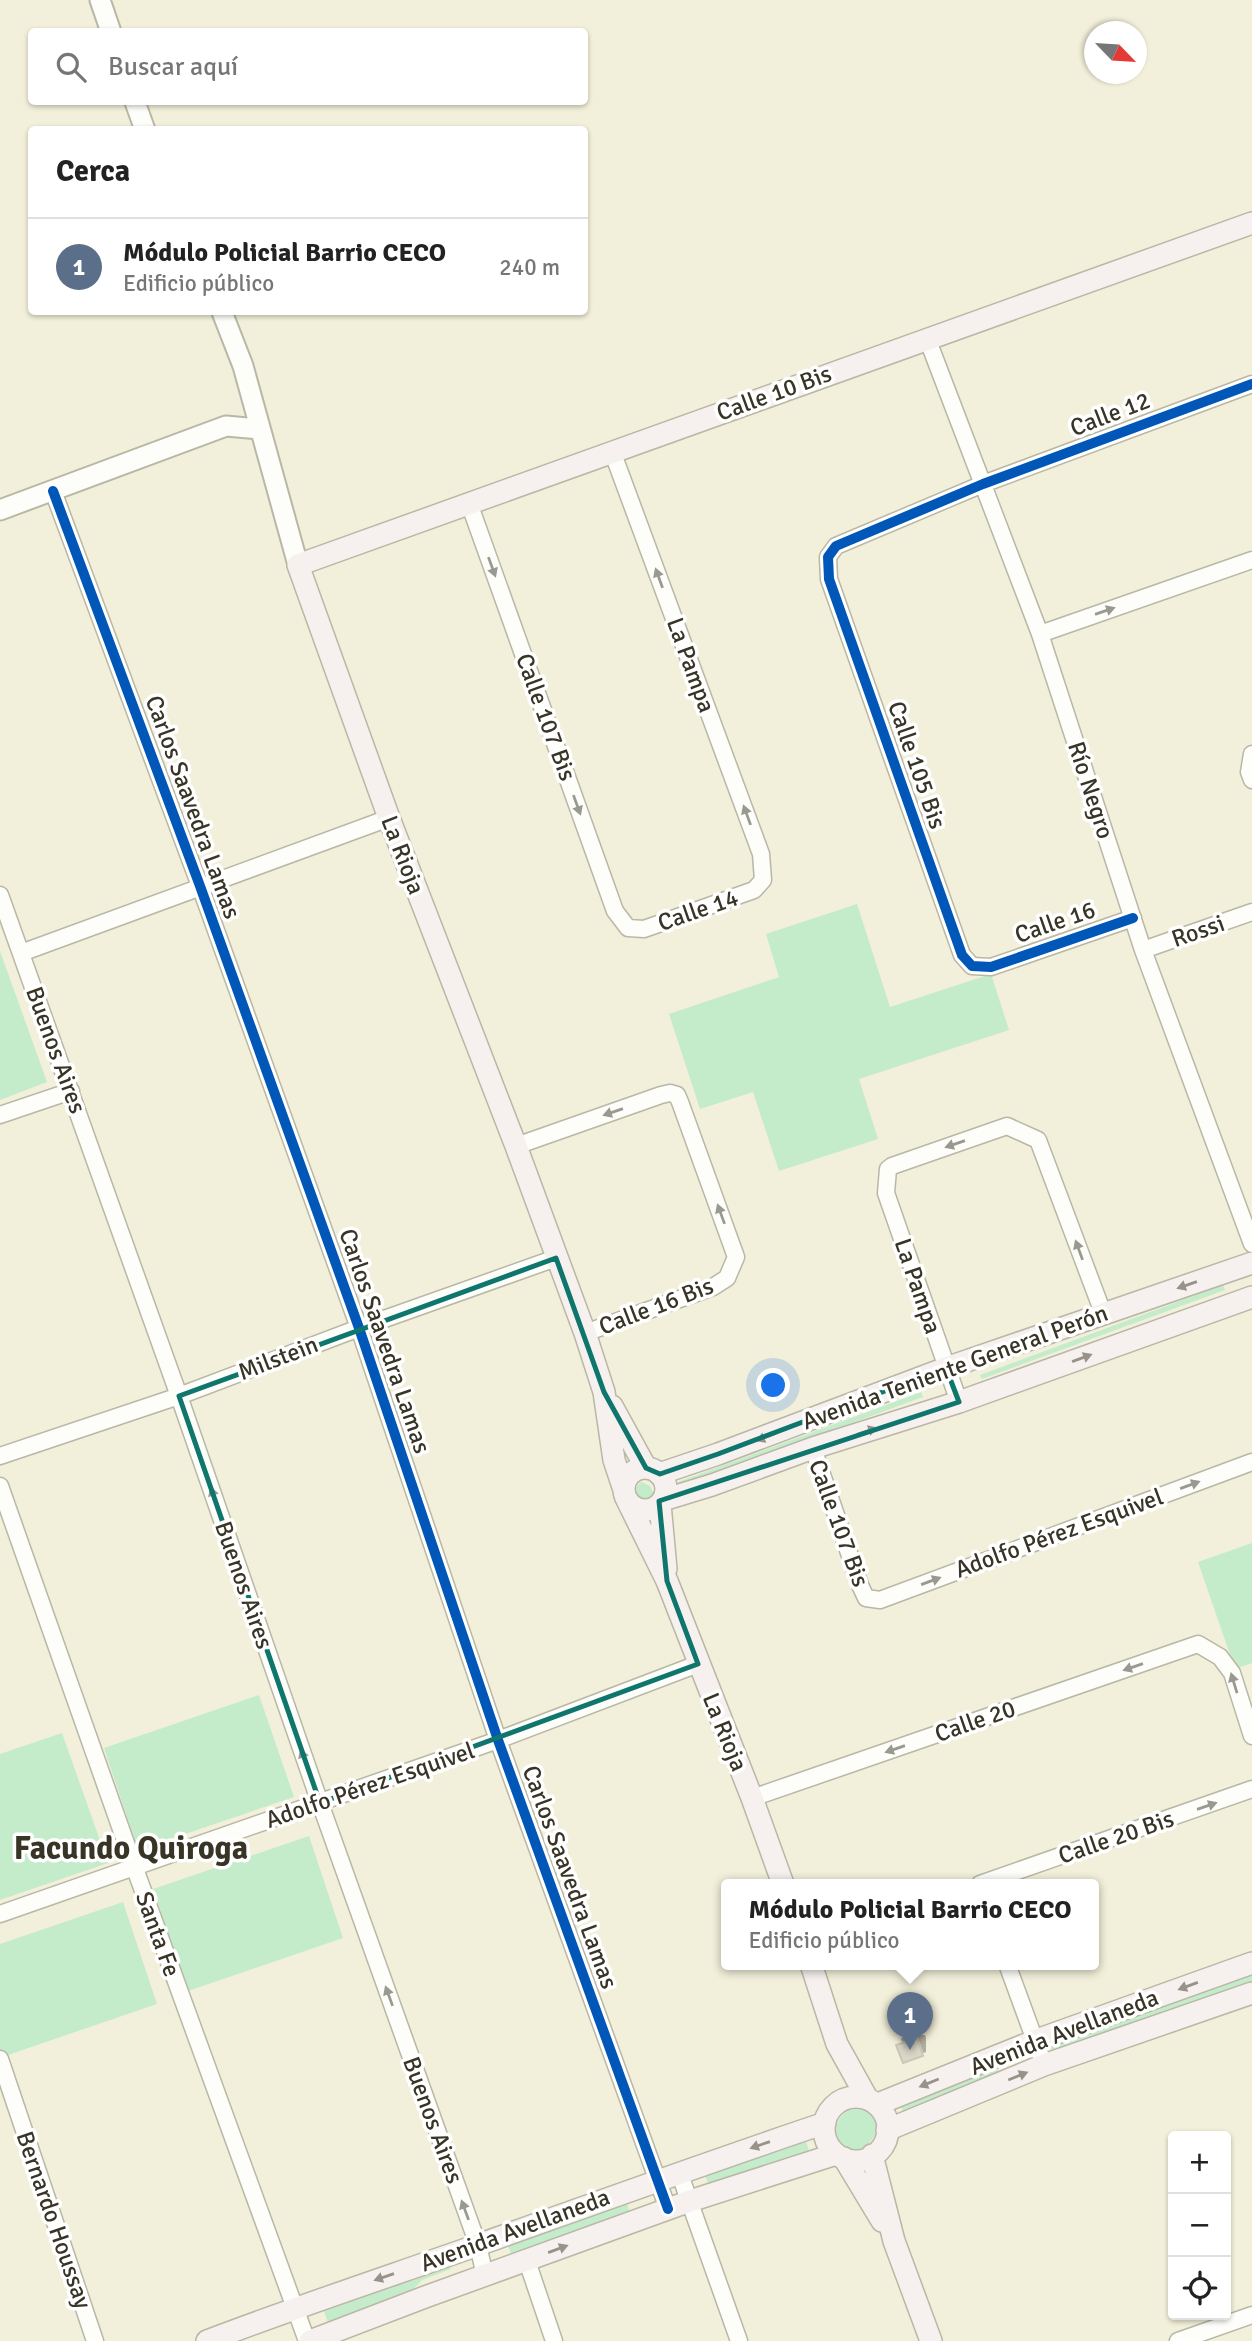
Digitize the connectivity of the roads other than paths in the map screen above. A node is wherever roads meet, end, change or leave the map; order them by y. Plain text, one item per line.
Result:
1 (100, 0) edge
2 (110, 28) edge
3 (136, 105) edge
4 (144, 126) edge
5 (1252, 223) edge
6 (223, 315) edge
7 (928, 338) junction
8 (1252, 384) edge
9 (259, 429) junction
10 (612, 451) junction
11 (984, 484) junction
12 (53, 491) junction
13 (469, 503) junction
14 (0, 510) edge
15 (828, 557) joint
16 (1252, 560) edge
17 (298, 565) junction
18 (1040, 634) junction
19 (1252, 754) edge
20 (1252, 780) edge
21 (389, 818) junction
22 (763, 880) joint
23 (200, 886) junction
24 (0, 895) edge
25 (1252, 912) edge
26 (1133, 918) junction
27 (628, 928) joint
28 (1143, 950) junction
29 (21, 953) junction
30 (991, 967) joint
31 (71, 1091) junction
32 (0, 1115) edge
33 (516, 1146) junction
34 (1252, 1244) edge
35 (556, 1258) junction
36 (1252, 1263) edge
37 (1252, 1297) edge
38 (1103, 1313) junction
39 (359, 1328) junction
40 (585, 1333) junction
41 (946, 1368) junction
42 (604, 1392) junction
43 (179, 1396) junction
44 (959, 1402) junction
45 (813, 1448) junction
46 (0, 1456) edge
47 (1252, 1462) edge
48 (653, 1471) junction
49 (0, 1486) edge
50 (625, 1495) junction
51 (661, 1502) junction
52 (667, 1581) junction
53 (866, 1598) joint
54 (698, 1664) junction
55 (1252, 1736) edge
56 (498, 1740) junction
57 (1252, 1789) edge
58 (752, 1798) junction
59 (320, 1803) junction
60 (134, 1866) junction
61 (781, 1879) edge
62 (994, 1879) edge
63 (0, 1914) edge
64 (1252, 1963) edge
65 (813, 1970) edge
66 (1009, 1970) edge
67 (1252, 1993) edge
68 (1034, 2041) junction
69 (837, 2044) junction
70 (0, 2059) edge
71 (1044, 2065) junction
72 (872, 2101) junction
73 (838, 2104) junction
74 (825, 2123) junction
75 (887, 2130) junction
76 (872, 2155) junction
77 (840, 2156) junction
78 (679, 2172) junction
79 (658, 2179) junction
80 (690, 2201) junction
81 (668, 2209) junction
82 (894, 2241) junction
83 (478, 2245) junction
84 (527, 2261) junction
85 (485, 2276) junction
86 (295, 2307) junction
87 (1252, 2315) edge
88 (344, 2335) edge
89 (95, 2341) edge
90 (207, 2341) edge
91 (308, 2341) edge
92 (554, 2341) edge
93 (739, 2341) edge
94 (931, 2341) edge
95 (1178, 2341) edge

1 - 2 street
3 - 4 street
5 - 7 main road, Calle 10 Bis
6 - 9 street, La Rioja
7 - 10 main road, Calle 10 Bis
7 - 11 street, Río Negro
8 - 11 street, Calle 12
9 - 12 street
9 - 17 street, La Rioja
10 - 13 main road, Calle 10 Bis
22 -> 10 street, La Pampa
11 - 15 street, Calle 12
11 - 18 street, Río Negro
12 - 14 street
12 - 23 street, Carlos Saavedra Lamas
13 - 17 main road, Calle 10 Bis
13 -> 27 street, Calle 107 Bis
15 - 30 street, Calle 105 Bis
18 -> 16 street
17 - 21 main road, La Rioja
18 - 26 street, Río Negro
19 - 20 street
21 - 23 street
21 - 33 main road, La Rioja
22 - 27 street, Calle 14
23 - 29 street
23 - 39 street, Carlos Saavedra Lamas
24 - 29 street, Buenos Aires
25 - 28 street, Rossi
26 - 28 street, Río Negro
26 - 30 street, Calle 16
28 - 34 street, Río Negro
29 - 31 street, Buenos Aires
31 - 32 street
31 - 43 street, Buenos Aires
33 - 35 main road, La Rioja
40 -> 33 street, Calle 16 Bis
35 - 39 street, Milstein
35 - 40 main road, La Rioja
36 -> 38 main road, Avenida Teniente General Perón
44 -> 37 main road, Avenida Teniente General Perón
38 - 41 main road, Avenida Teniente General Perón
38 -> 41 street, La Pampa
39 - 43 street, Milstein
39 - 56 street, Carlos Saavedra Lamas
40 - 42 main road, La Rioja
41 - 44 street, La Pampa
41 -> 48 main road, Avenida Teniente General Perón
42 - 48 main road, La Rioja
42 - 50 main road, La Rioja
43 - 46 street, Milstein
59 -> 43 street, Buenos Aires
45 -> 44 main road, Avenida Teniente General Perón
45 - 51 main road, Avenida Teniente General Perón
45 - 53 street, Calle 107 Bis
53 -> 47 street, Adolfo Pérez Esquivel
48 - 50 main road
48 - 51 main road
49 - 60 street, Santa Fe
50 - 51 main road
50 - 52 main road, La Rioja
51 - 52 main road, La Rioja
52 - 54 main road, La Rioja
54 - 56 street, Adolfo Pérez Esquivel
54 - 58 main road, La Rioja
55 -> 58 street, Calle 20
56 - 59 street, Adolfo Pérez Esquivel
56 - 79 street, Carlos Saavedra Lamas
62 -> 57 street, Calle 20 Bis
58 - 61 main road, La Rioja
59 - 60 street, Adolfo Pérez Esquivel
83 -> 59 street, Buenos Aires
60 - 63 street, Adolfo Pérez Esquivel
60 - 86 street, Santa Fe
64 -> 68 main road, Avenida Avellaneda
65 - 69 main road
66 - 68 street
67 - 71 main road, Avenida Avellaneda
68 - 71 street
68 -> 72 main road, Avenida Avellaneda
69 - 72 main road
69 - 73 main road
70 - 89 street, Bernardo Houssay
75 -> 71 main road, Avenida Avellaneda
72 - 73 main road
72 - 75 main road
73 - 74 main road
74 - 77 main road
74 -> 78 main road, Avenida Avellaneda
75 - 76 main road
76 - 77 main road
76 - 82 main road
77 - 80 main road, Avenida Avellaneda
77 - 82 main road
78 - 79 main road, Avenida Avellaneda
78 - 80 street
79 - 81 street, Carlos Saavedra Lamas
79 - 83 main road, Avenida Avellaneda
80 - 81 main road, Avenida Avellaneda
80 - 93 street
84 -> 81 main road, Avenida Avellaneda
82 - 94 main road
83 - 85 street, Buenos Aires
83 -> 86 main road, Avenida Avellaneda
84 - 85 main road, Avenida Avellaneda
84 - 92 street
85 - 88 main road, Avenida Avellaneda
86 - 90 main road, Avenida Avellaneda
86 - 91 street, Santa Fe
87 - 95 street
88 - 91 main road, Avenida Avellaneda

